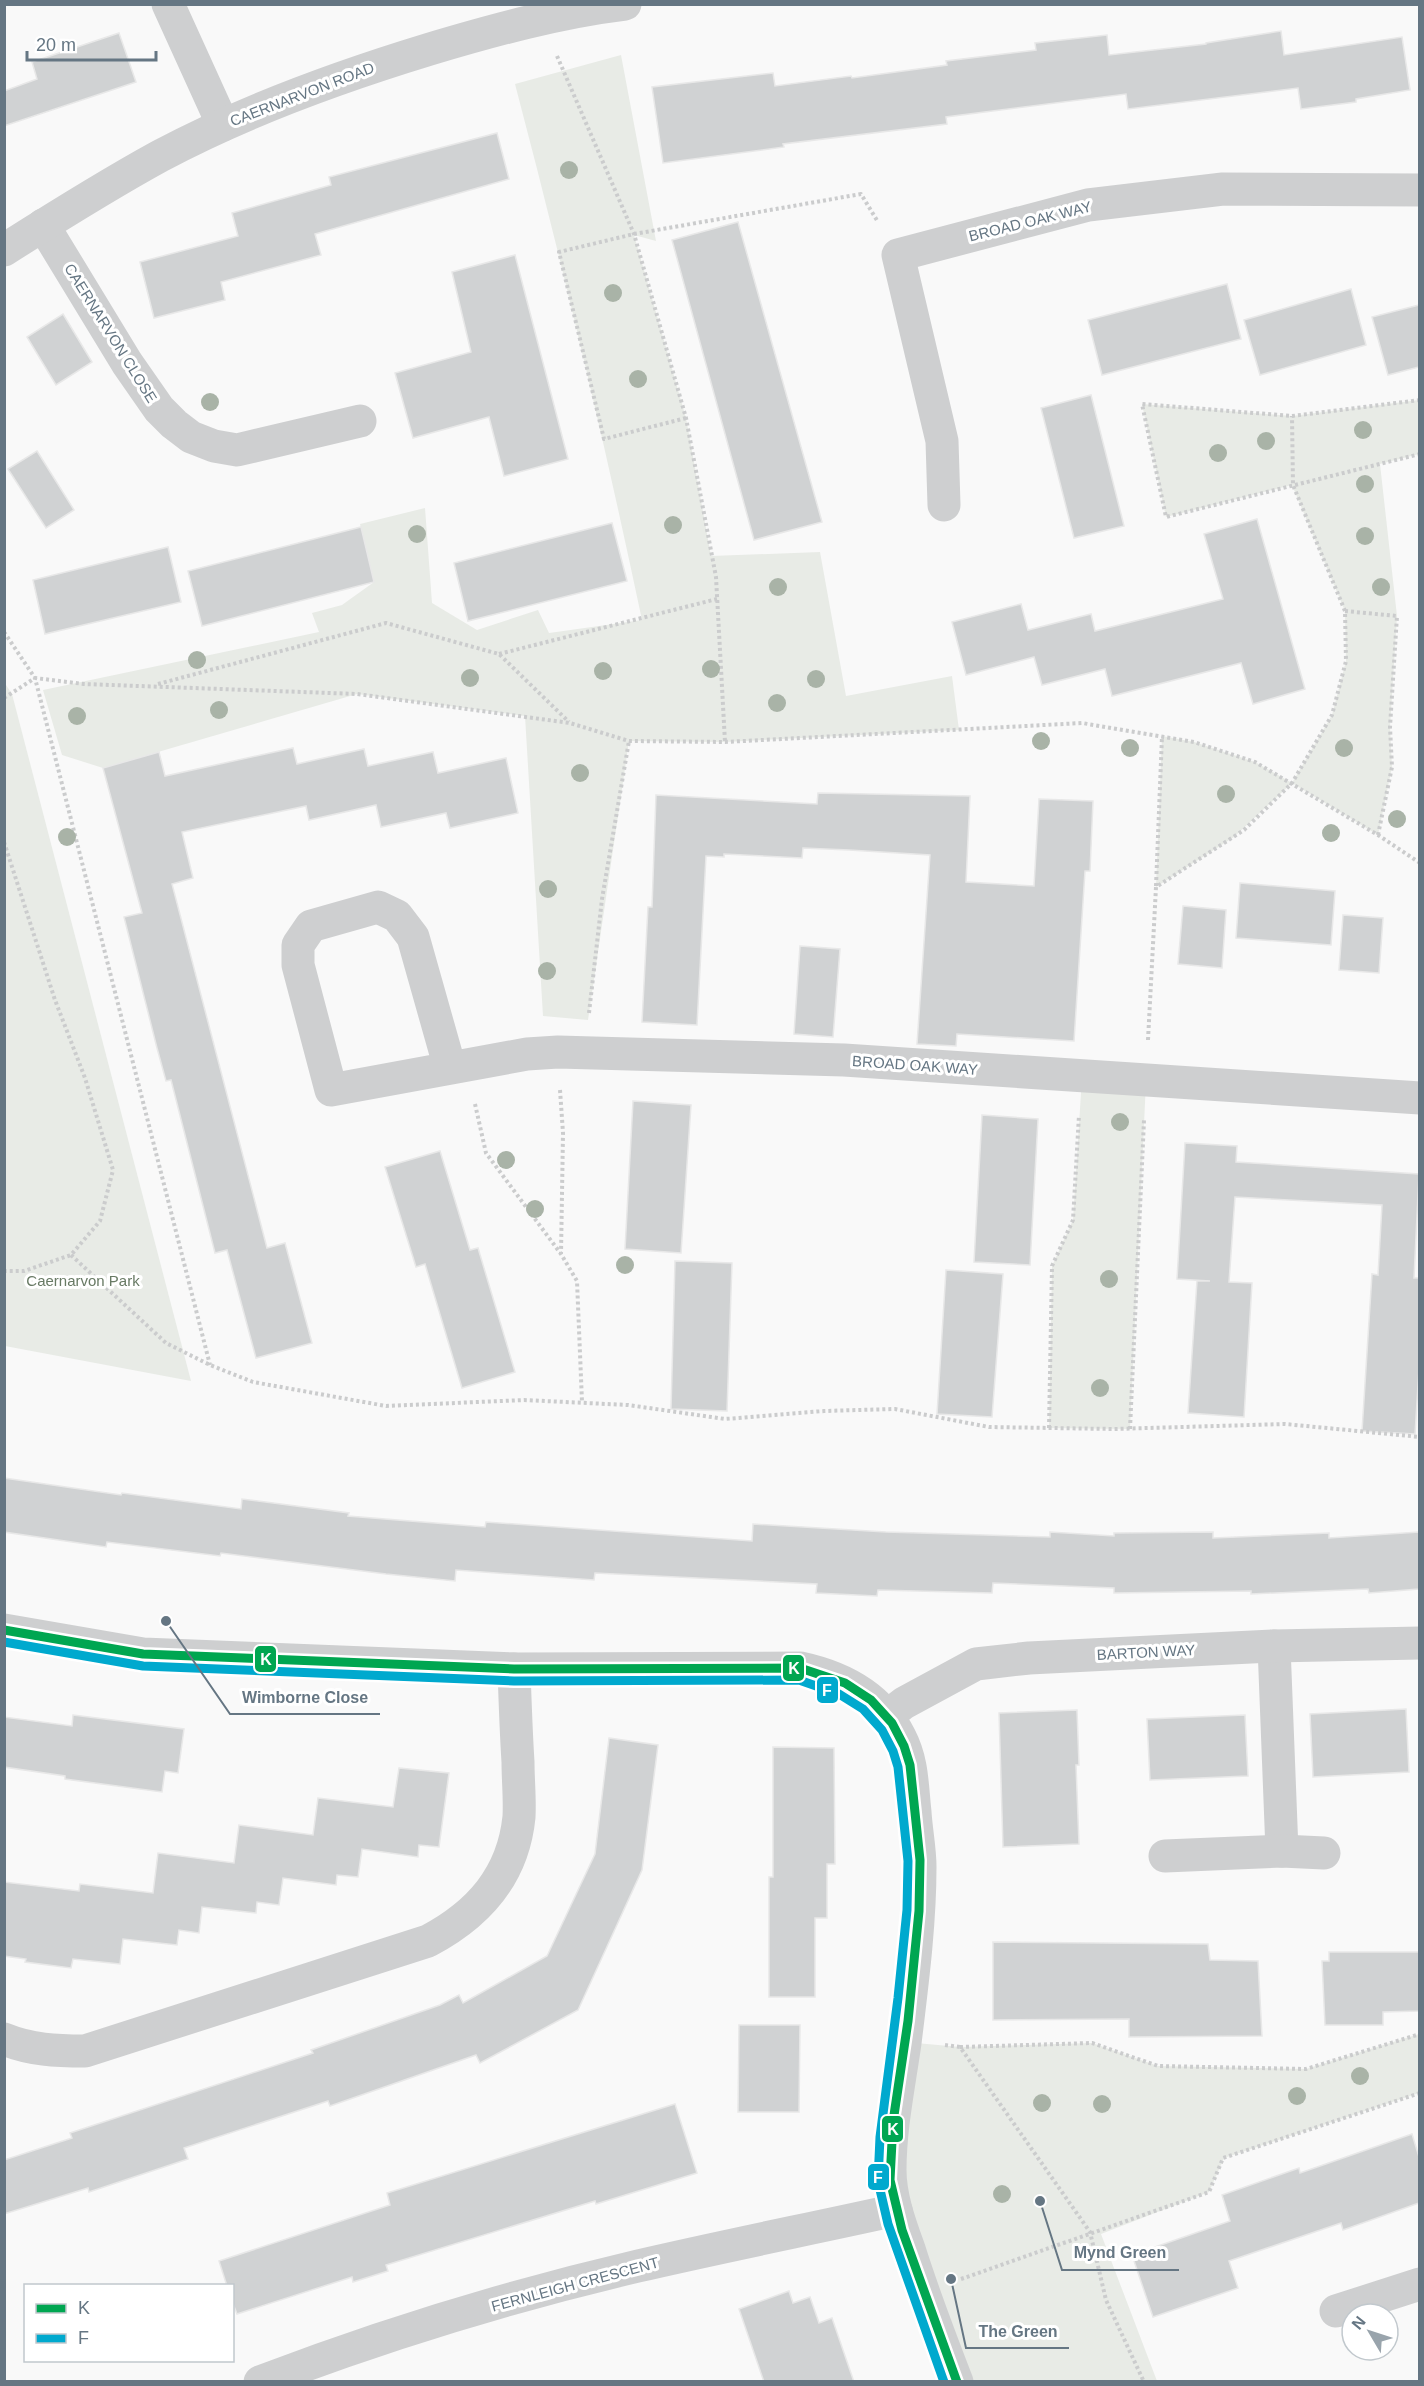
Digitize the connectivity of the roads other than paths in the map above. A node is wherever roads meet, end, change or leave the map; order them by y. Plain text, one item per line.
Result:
1 (168, 4) edge
2 (611, 5) edge
3 (223, 125) junction
4 (1419, 190) edge
5 (43, 225) junction
6 (4, 250) edge
7 (360, 421) dead end
8 (944, 505) dead end
9 (458, 1066) junction
10 (1419, 1098) edge
11 (4, 1630) edge
12 (1419, 1643) edge
13 (1274, 1646) junction
14 (514, 1669) junction
15 (887, 1716) junction
16 (1282, 1851) junction
17 (1324, 1853) dead end
18 (1166, 1856) dead end
19 (4, 2039) edge
20 (896, 2210) junction
21 (1419, 2287) edge
22 (1336, 2312) dead end
23 (260, 2382) edge
24 (957, 2382) edge

1 - 3 street
2 - 3 street, CAERNARVON ROAD
3 - 5 street, CAERNARVON ROAD
4 - 8 street, BROAD OAK WAY
5 - 6 street, CAERNARVON ROAD
5 - 7 street, CAERNARVON CLOSE
9 - 9 street, BROAD OAK WAY
9 - 10 street, BROAD OAK WAY
11 - 14 street
12 - 13 street, BARTON WAY
13 - 15 street, BARTON WAY
13 - 16 street
14 - 15 street
14 - 19 street
15 - 20 street
16 - 17 street
16 - 18 street
20 - 23 street, FERNLEIGH CRESCENT
20 - 24 street
21 - 22 street

